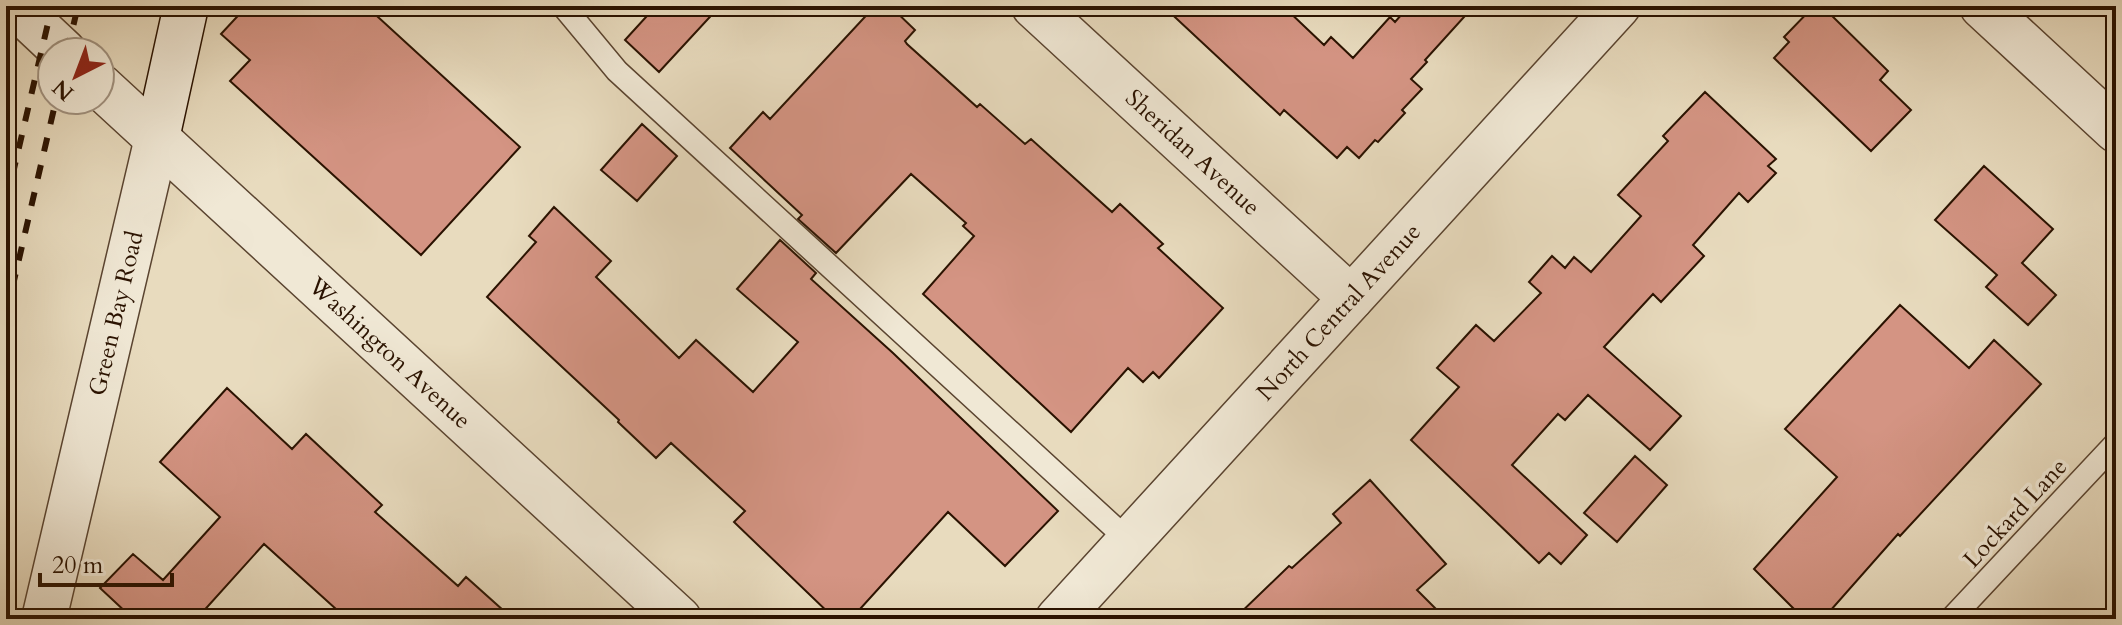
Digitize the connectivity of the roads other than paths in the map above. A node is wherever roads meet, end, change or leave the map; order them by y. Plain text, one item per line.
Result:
1 (15, 6) edge
2 (186, 6) edge
3 (563, 6) edge
4 (1034, 6) edge
5 (1618, 6) edge
6 (1982, 6) edge
7 (47, 36) edge
8 (116, 101) edge
9 (2116, 130) edge
10 (157, 138) junction
11 (1351, 298) junction
12 (2116, 443) edge
13 (1129, 541) junction
14 (44, 619) edge
15 (679, 619) edge
16 (1058, 619) edge
17 (1951, 619) edge

1 - 7 street
2 - 10 street, Green Bay Road
3 - 13 lane
4 - 11 street, Sheridan Avenue
5 - 11 street, North Central Avenue
6 - 9 street
8 - 10 street, Washington Avenue
10 - 14 street, Green Bay Road
10 - 15 street, Washington Avenue
11 - 13 street, North Central Avenue
12 - 17 lane, Lockard Lane
13 - 16 street, North Central Avenue

